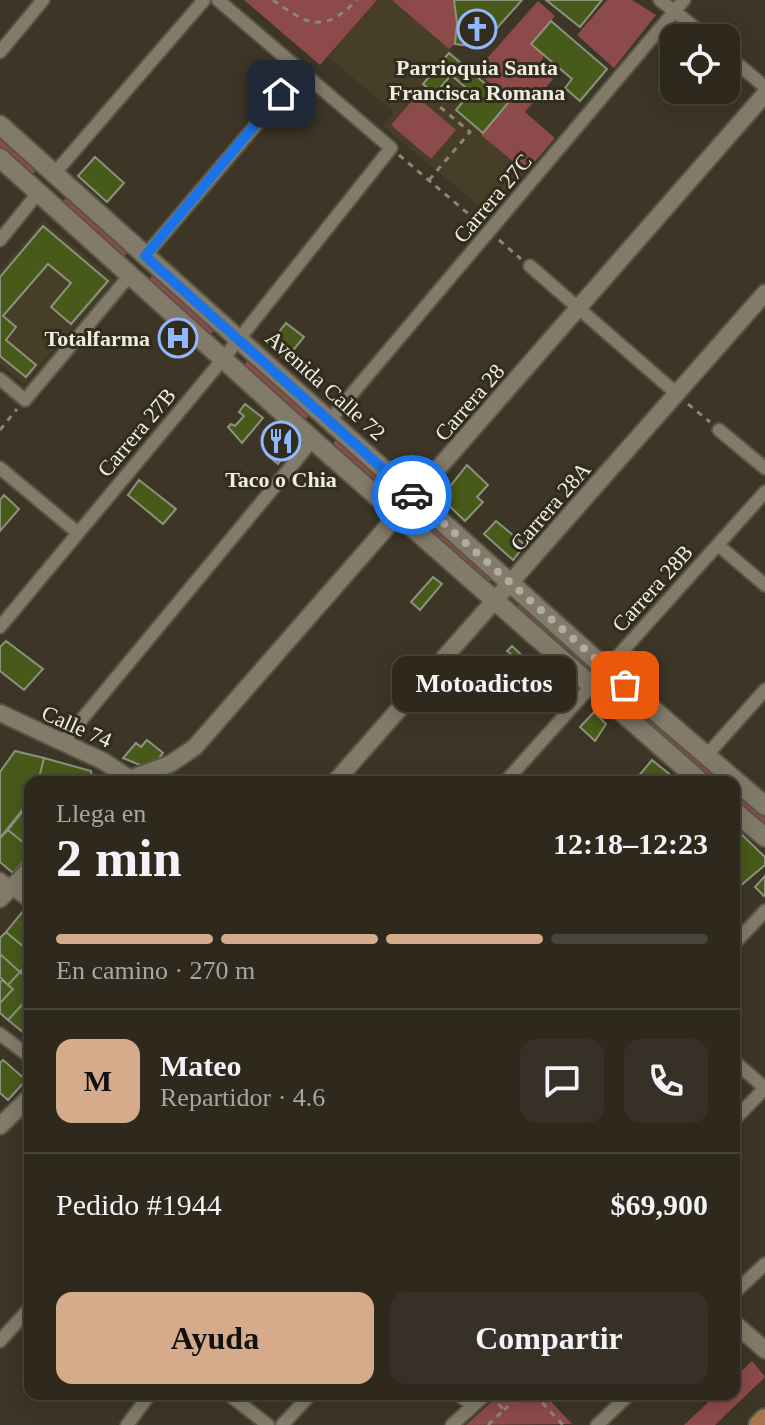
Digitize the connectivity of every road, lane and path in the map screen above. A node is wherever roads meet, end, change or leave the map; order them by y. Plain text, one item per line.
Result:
1 (43, 0) edge
2 (204, 0) edge
3 (218, 0) edge
4 (273, 0) edge
5 (357, 0) edge
6 (660, 0) edge
7 (680, 5) edge
8 (696, 24) edge
9 (0, 52) edge
10 (740, 66) edge
11 (301, 72) junction
12 (460, 85) dead end
13 (765, 87) edge
14 (765, 94) edge
15 (0, 125) edge
16 (391, 148) junction
17 (0, 158) edge
18 (54, 174) junction
19 (429, 180) junction
20 (38, 193) junction
21 (489, 232) junction
22 (0, 240) edge
23 (145, 256) junction
24 (530, 266) joint
25 (130, 275) junction
26 (765, 293) edge
27 (579, 309) junction
28 (238, 339) junction
29 (223, 359) junction
30 (0, 379) edge
31 (677, 394) junction
32 (25, 400) junction
33 (329, 421) junction
34 (0, 430) edge
35 (719, 430) joint
36 (313, 440) junction
37 (0, 468) edge
38 (765, 468) edge
39 (765, 492) edge
40 (414, 497) junction
41 (398, 516) junction
42 (78, 533) junction
43 (718, 545) junction
44 (511, 584) junction
45 (765, 585) edge
46 (495, 602) junction
47 (0, 627) edge
48 (606, 669) junction
49 (590, 687) junction
50 (765, 690) edge
51 (0, 713) edge
52 (63, 742) junction
53 (706, 756) junction
54 (121, 776) edge
55 (141, 776) edge
56 (340, 776) edge
57 (510, 776) edge
58 (687, 776) edge
59 (730, 776) edge
60 (740, 785) edge
61 (765, 806) edge
62 (740, 816) edge
63 (765, 837) edge
64 (24, 874) edge
65 (4, 889) edge
66 (24, 899) edge
67 (765, 911) edge
68 (740, 938) edge
69 (0, 1034) edge
70 (24, 1052) edge
71 (740, 1066) edge
72 (765, 1088) edge
73 (24, 1103) edge
74 (740, 1114) edge
75 (0, 1126) edge
76 (765, 1264) edge
77 (740, 1287) edge
78 (24, 1315) edge
79 (740, 1328) edge
80 (0, 1341) edge
81 (765, 1350) edge
82 (146, 1400) edge
83 (236, 1400) edge
84 (305, 1400) edge
85 (466, 1400) edge
86 (480, 1400) edge
87 (494, 1400) edge
88 (515, 1400) edge
89 (540, 1400) edge
90 (624, 1400) edge
91 (473, 1406) junction
92 (504, 1410) junction
93 (765, 1419) edge
94 (127, 1425) edge
95 (268, 1425) edge
96 (282, 1425) edge
97 (452, 1425) edge
98 (488, 1425) edge
99 (563, 1425) edge
100 (597, 1425) edge
101 (759, 1425) edge

1 - 9 street
2 - 18 street
3 - 11 street
4 - 5 path
6 - 7 street
7 - 8 street
7 - 21 street, Carrera 27C
10 - 13 street
11 - 16 street
11 - 23 street
12 - 19 path
14 - 27 street, Carrera 28
15 - 18 main road, Avenida Calle 72
16 - 19 path
16 - 28 street, Carrera 27B
17 - 20 main road
18 - 23 main road, Avenida Calle 72
19 - 21 path
20 - 22 street
20 - 25 main road
21 - 24 path
21 - 33 street, Carrera 27C
23 - 28 main road, Avenida Calle 72
24 - 27 street
25 - 29 main road
25 - 32 street
26 - 31 street, Carrera 28A
27 - 31 street
27 - 40 street, Carrera 28
28 - 29 street, Carrera 27B
28 - 33 main road, Avenida Calle 72
29 - 36 main road
29 - 42 street, Carrera 27B
30 - 32 street
31 - 35 path
31 - 44 street, Carrera 28A
32 - 34 path
33 - 40 main road, Avenida Calle 72
35 - 38 street
36 - 41 main road
36 - 52 street
37 - 42 street
39 - 43 street, Carrera 28B
40 - 41 street, Carrera 28
40 - 44 main road, Avenida Calle 72
41 - 46 main road
41 - 55 street, Carrera 28
42 - 47 street, Carrera 27B
43 - 45 street
43 - 48 street, Carrera 28B
44 - 46 street, Carrera 28A
44 - 48 main road, Avenida Calle 72
46 - 49 main road
46 - 56 street, Carrera 28A
48 - 49 street, Carrera 28B
48 - 53 main road, Avenida Calle 72
49 - 57 street, Carrera 28B
49 - 58 main road
50 - 53 street
51 - 52 street, Calle 74
52 - 54 street, Calle 74
53 - 59 main road, Avenida Calle 72
60 - 61 main road, Avenida Calle 72
62 - 63 main road
64 - 65 street
65 - 66 street
67 - 68 street
69 - 70 street
71 - 72 street
72 - 74 street
73 - 75 street
76 - 77 street
78 - 80 street
79 - 81 street
82 - 94 street
83 - 95 street
84 - 96 street
85 - 91 street
86 - 91 street
87 - 92 path
88 - 92 path
89 - 99 path
90 - 100 street
91 - 97 street
92 - 98 path
93 - 101 highway

